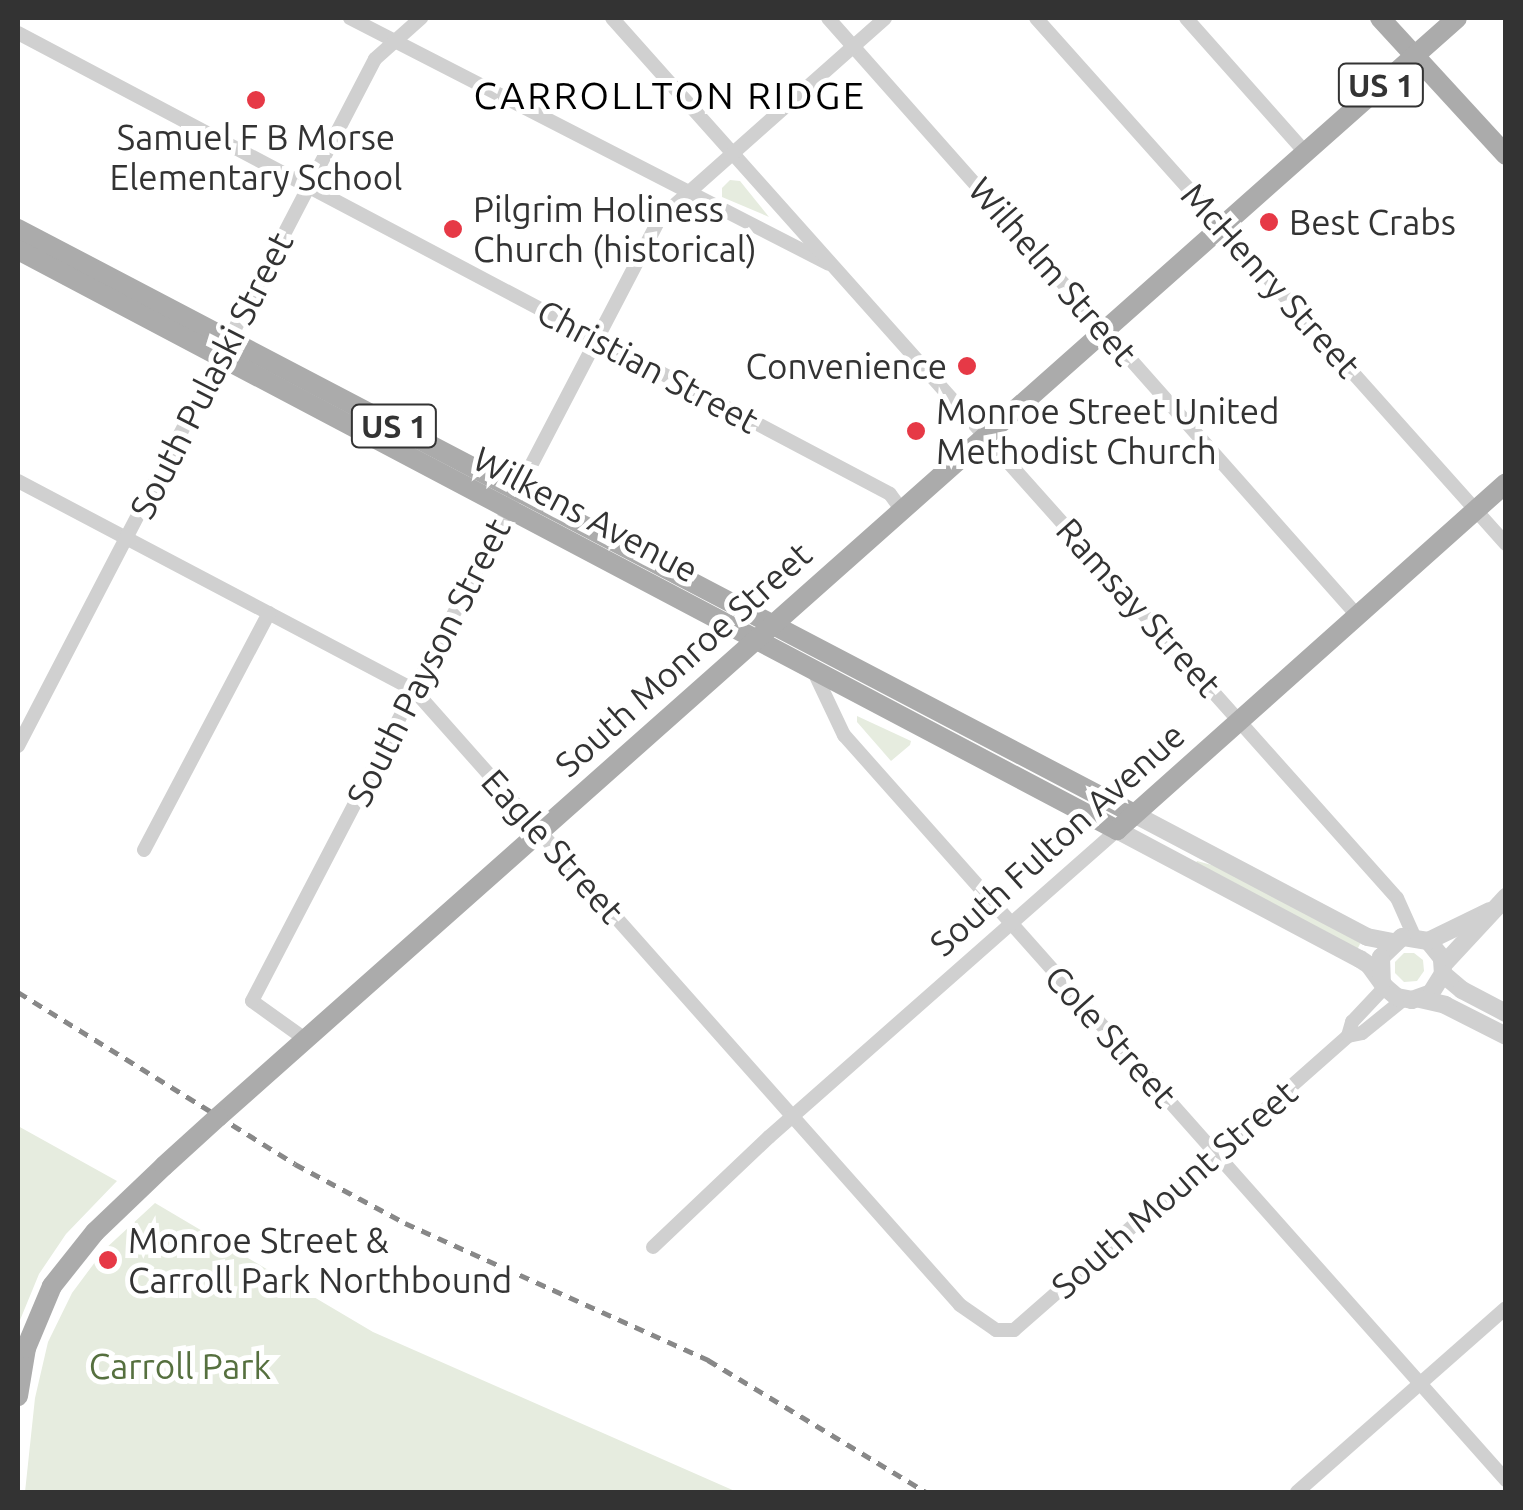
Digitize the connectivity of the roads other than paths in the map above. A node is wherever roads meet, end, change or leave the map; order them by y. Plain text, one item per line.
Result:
1 (27, 18) edge
2 (350, 18) edge
3 (422, 18) edge
4 (612, 18) edge
5 (828, 18) edge
6 (885, 18) edge
7 (1036, 18) edge
8 (1186, 18) edge
9 (1380, 18) edge
10 (1457, 18) edge
11 (18, 34) edge
12 (395, 41) junction
13 (854, 46) junction
14 (1414, 56) junction
15 (734, 152) junction
16 (1305, 152) junction
17 (1506, 156) edge
18 (308, 187) junction
19 (686, 194) junction
20 (1222, 226) junction
21 (18, 229) edge
22 (18, 250) edge
23 (838, 269) junction
24 (1104, 330) junction
25 (597, 339) junction
26 (223, 348) junction
27 (986, 435) junction
28 (18, 481) edge
29 (1506, 483) edge
30 (512, 500) junction
31 (901, 509) junction
32 (1476, 510) junction
33 (126, 538) junction
34 (1506, 544) edge
35 (269, 613) junction
36 (1357, 614) junction
37 (770, 625) junction
38 (754, 640) junction
39 (813, 671) junction
40 (414, 690) junction
41 (1239, 720) junction
42 (18, 746) edge
43 (1134, 814) junction
44 (539, 830) junction
45 (1117, 830) junction
46 (144, 850) dead end
47 (1498, 904) edge
48 (1012, 924) junction
49 (1421, 938) junction
50 (1392, 942) junction
51 (1443, 969) junction
52 (1384, 984) junction
53 (1412, 999) junction
54 (1506, 1012) edge
55 (1348, 1036) junction
56 (1506, 1036) edge
57 (299, 1044) junction
58 (792, 1117) junction
59 (1215, 1153) junction
60 (653, 1247) dead end
61 (1506, 1308) edge
62 (996, 1330) joint
63 (1419, 1383) junction
64 (18, 1396) edge
65 (1506, 1480) edge
66 (1297, 1492) edge

1 - 11 street
2 - 12 street
3 - 12 street, South Pulaski Street
4 - 15 street, Ramsay Street
5 - 13 street, Wilhelm Street
6 - 13 street, South Payson Street
7 - 20 street, McHenry Street
8 - 16 street
9 - 14 main road
10 - 14 main road, South Monroe Street / US 1
11 - 18 street, Christian Street
12 - 18 street, South Pulaski Street
12 - 19 street
13 - 15 street, South Payson Street
13 - 24 street, Wilhelm Street
14 - 16 main road, South Monroe Street / US 1
14 - 17 main road
15 - 19 street, South Payson Street
15 - 23 street, Ramsay Street
16 - 20 main road, South Monroe Street / US 1
18 - 25 street, Christian Street
18 - 26 street, South Pulaski Street
19 - 23 street
19 - 25 street, South Payson Street
20 - 24 main road, South Monroe Street / US 1
20 - 32 street, McHenry Street
21 - 26 main road, Wilkens Avenue / US 1
22 - 26 main road, Wilkens Avenue / US 1
23 - 27 street, Ramsay Street
24 - 27 main road, South Monroe Street / US 1
24 - 36 street, Wilhelm Street
25 - 30 street, South Payson Street
25 - 31 street, Christian Street
26 - 30 main road, Wilkens Avenue / US 1
26 - 33 street, South Pulaski Street
27 - 31 main road, South Monroe Street / US 1
27 - 41 street, Ramsay Street
28 - 33 street, Eagle Street
29 - 32 main road, South Fulton Avenue
30 - 37 main road, Wilkens Avenue / US 1
30 - 38 main road, Wilkens Avenue / US 1
30 - 40 street, South Payson Street
31 - 37 main road, South Monroe Street / US 1
32 - 34 street, McHenry Street
32 - 36 main road, South Fulton Avenue
33 - 35 street, Eagle Street
33 - 42 street, South Pulaski Street
35 - 40 street, Eagle Street
35 - 46 street
36 - 41 main road, South Fulton Avenue
37 - 38 main road, South Monroe Street
37 - 43 main road, Wilkens Avenue
38 - 39 main road, Wilkens Avenue / US 1
38 - 44 main road, South Monroe Street
39 - 45 main road, Wilkens Avenue / US 1
39 - 48 street, Cole Street
40 - 44 street, Eagle Street
40 - 57 street, South Payson Street
41 - 43 main road, South Fulton Avenue
41 - 49 street, Ramsay Street
43 - 45 main road, South Fulton Avenue
43 - 50 street, Wilkens Avenue
44 - 57 main road, South Monroe Street
44 - 58 street, Eagle Street
45 - 48 street, South Fulton Avenue
45 - 52 street, Wilkens Avenue
47 - 49 street
47 - 51 street
48 - 58 street, South Fulton Avenue
48 - 59 street, Cole Street
49 - 50 street
49 - 51 street
50 - 52 street
51 - 53 street
51 - 54 street
52 - 53 street
52 - 55 street, South Mount Street
53 - 55 street, South Mount Street
53 - 56 street
55 - 59 street, South Mount Street
57 - 64 main road, South Monroe Street, bridge
58 - 60 street, South Fulton Avenue
58 - 62 street, Eagle Street
59 - 62 street, South Mount Street
59 - 63 street, Cole Street
61 - 63 street
63 - 65 street, Cole Street
63 - 66 street

